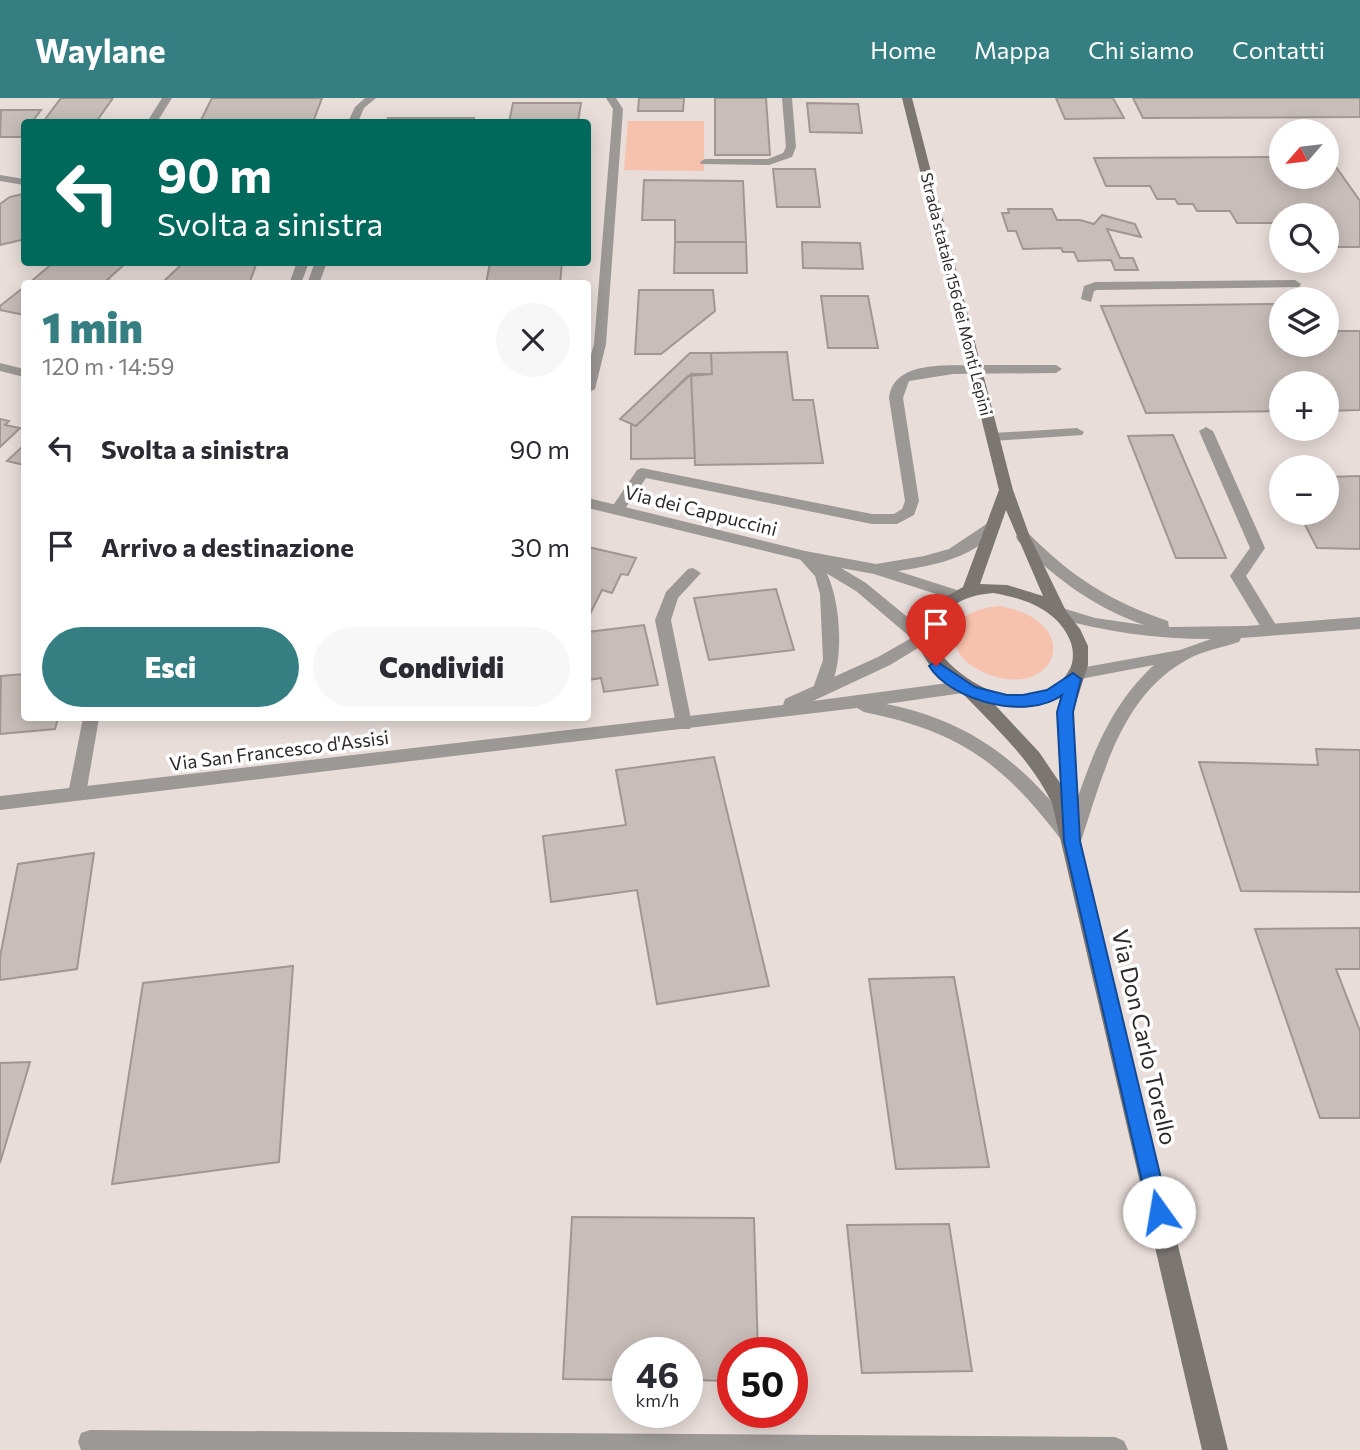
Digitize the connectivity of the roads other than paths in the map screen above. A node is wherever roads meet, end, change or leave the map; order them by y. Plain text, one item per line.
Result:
1 (167, 98) edge
2 (371, 98) edge
3 (611, 98) edge
4 (787, 98) edge
5 (906, 98) edge
6 (154, 119) edge
7 (354, 119) edge
8 (705, 162) dead end
9 (0, 178) edge
10 (21, 182) edge
11 (1294, 284) dead end
12 (1087, 299) dead end
13 (0, 367) edge
14 (1056, 369) dead end
15 (976, 371) junction
16 (21, 372) edge
17 (591, 378) edge
18 (1206, 431) dead end
19 (1077, 432) dead end
20 (993, 437) junction
21 (1006, 490) junction
22 (591, 504) edge
23 (617, 510) junction
24 (994, 524) junction
25 (1023, 537) junction
26 (806, 556) junction
27 (876, 569) junction
28 (693, 573) dead end
29 (963, 592) junction
30 (1059, 613) junction
31 (1360, 623) edge
32 (1271, 630) junction
33 (1186, 632) junction
34 (1250, 632) junction
35 (922, 638) junction
36 (1185, 654) junction
37 (1074, 676) junction
38 (966, 689) junction
39 (820, 691) junction
40 (843, 702) junction
41 (772, 713) junction
42 (90, 721) edge
43 (684, 724) junction
44 (77, 794) junction
45 (0, 803) edge
46 (1072, 841) junction
47 (90, 1442) dead end
48 (1115, 1450) edge
49 (1215, 1450) edge

1 - 6 street
2 - 7 street
3 - 17 street
4 - 8 street
5 - 15 main road, Strada statale 156 dei Monti Lepini
9 - 10 street
11 - 12 street
13 - 16 street
14 - 15 street
15 - 20 main road, Strada statale 156 dei Monti Lepini
15 - 23 street
18 - 32 street
19 - 20 street
20 - 21 main road, Strada statale 156 dei Monti Lepini
21 - 24 main road
21 - 25 main road, Strada statale 156 dei Monti Lepini
22 - 23 street, Via dei Cappuccini
23 - 26 street, Via dei Cappuccini
24 - 27 street
24 - 29 main road
25 - 30 main road, Strada statale 156 dei Monti Lepini
25 - 33 street
26 - 27 street, Via dei Cappuccini
26 - 35 street, Via dei Cappuccini
26 - 39 street
27 - 29 street, Via dei Cappuccini
28 - 43 street
29 - 30 main road, Strada statale 156 dei Monti Lepini
29 - 35 main road
30 - 33 street
30 - 37 main road, Strada statale 156 dei Monti Lepini
31 - 32 street
32 - 34 street
33 - 34 street
34 - 36 street
35 - 38 main road
35 - 39 street, Via San Francesco d'Assisi
36 - 37 street
36 - 46 street
37 - 38 main road
37 - 46 main road, Via Don Carlo Torello
38 - 40 street, Via San Francesco d'Assisi
38 - 46 main road, Via Don Carlo Torello
39 - 41 street, Via San Francesco d'Assisi
40 - 41 street, Via San Francesco d'Assisi
40 - 46 street, Via San Francesco d'Assisi
41 - 43 street, Via San Francesco d'Assisi
42 - 44 street
43 - 44 street, Via San Francesco d'Assisi
44 - 45 street, Via San Francesco d'Assisi
46 - 49 main road, Via Don Carlo Torello
47 - 48 street

